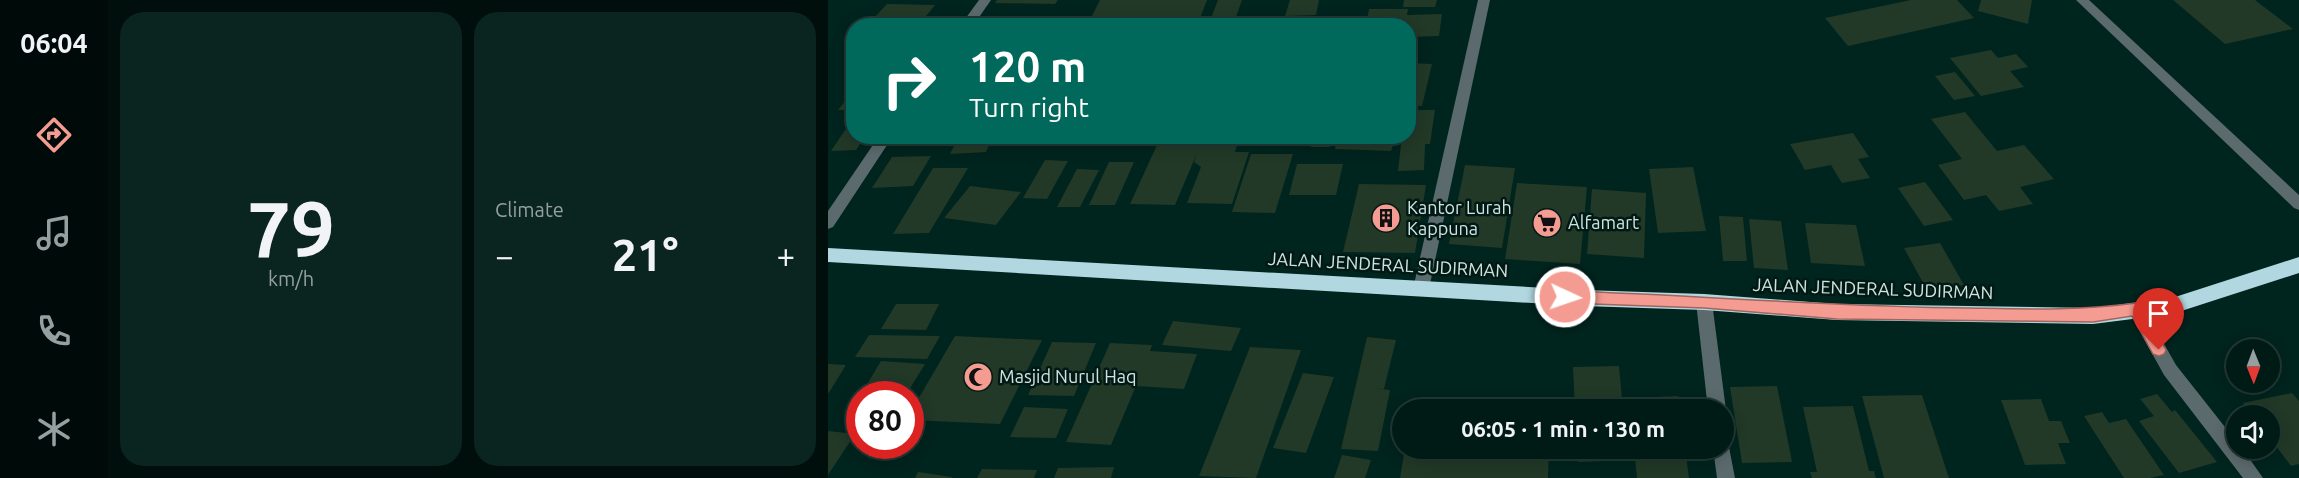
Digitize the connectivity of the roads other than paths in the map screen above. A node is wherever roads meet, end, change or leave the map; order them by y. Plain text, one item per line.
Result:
1 (985, 0) edge
2 (1484, 0) edge
3 (2082, 0) edge
4 (972, 18) edge
5 (882, 144) edge
6 (2299, 204) edge
7 (828, 223) edge
8 (828, 255) edge
9 (2299, 264) edge
10 (1421, 289) junction
11 (1704, 302) junction
12 (2136, 310) junction
13 (1716, 399) edge
14 (1723, 459) edge
15 (1726, 478) edge
16 (2254, 478) edge

1 - 4 street
2 - 10 street
3 - 6 street
5 - 7 street
8 - 10 highway, JALAN JENDERAL SUDIRMAN
9 - 12 highway, JALAN JENDERAL SUDIRMAN
10 - 11 highway, JALAN JENDERAL SUDIRMAN
11 - 12 highway, JALAN JENDERAL SUDIRMAN
11 - 13 street
12 - 16 street
14 - 15 street

